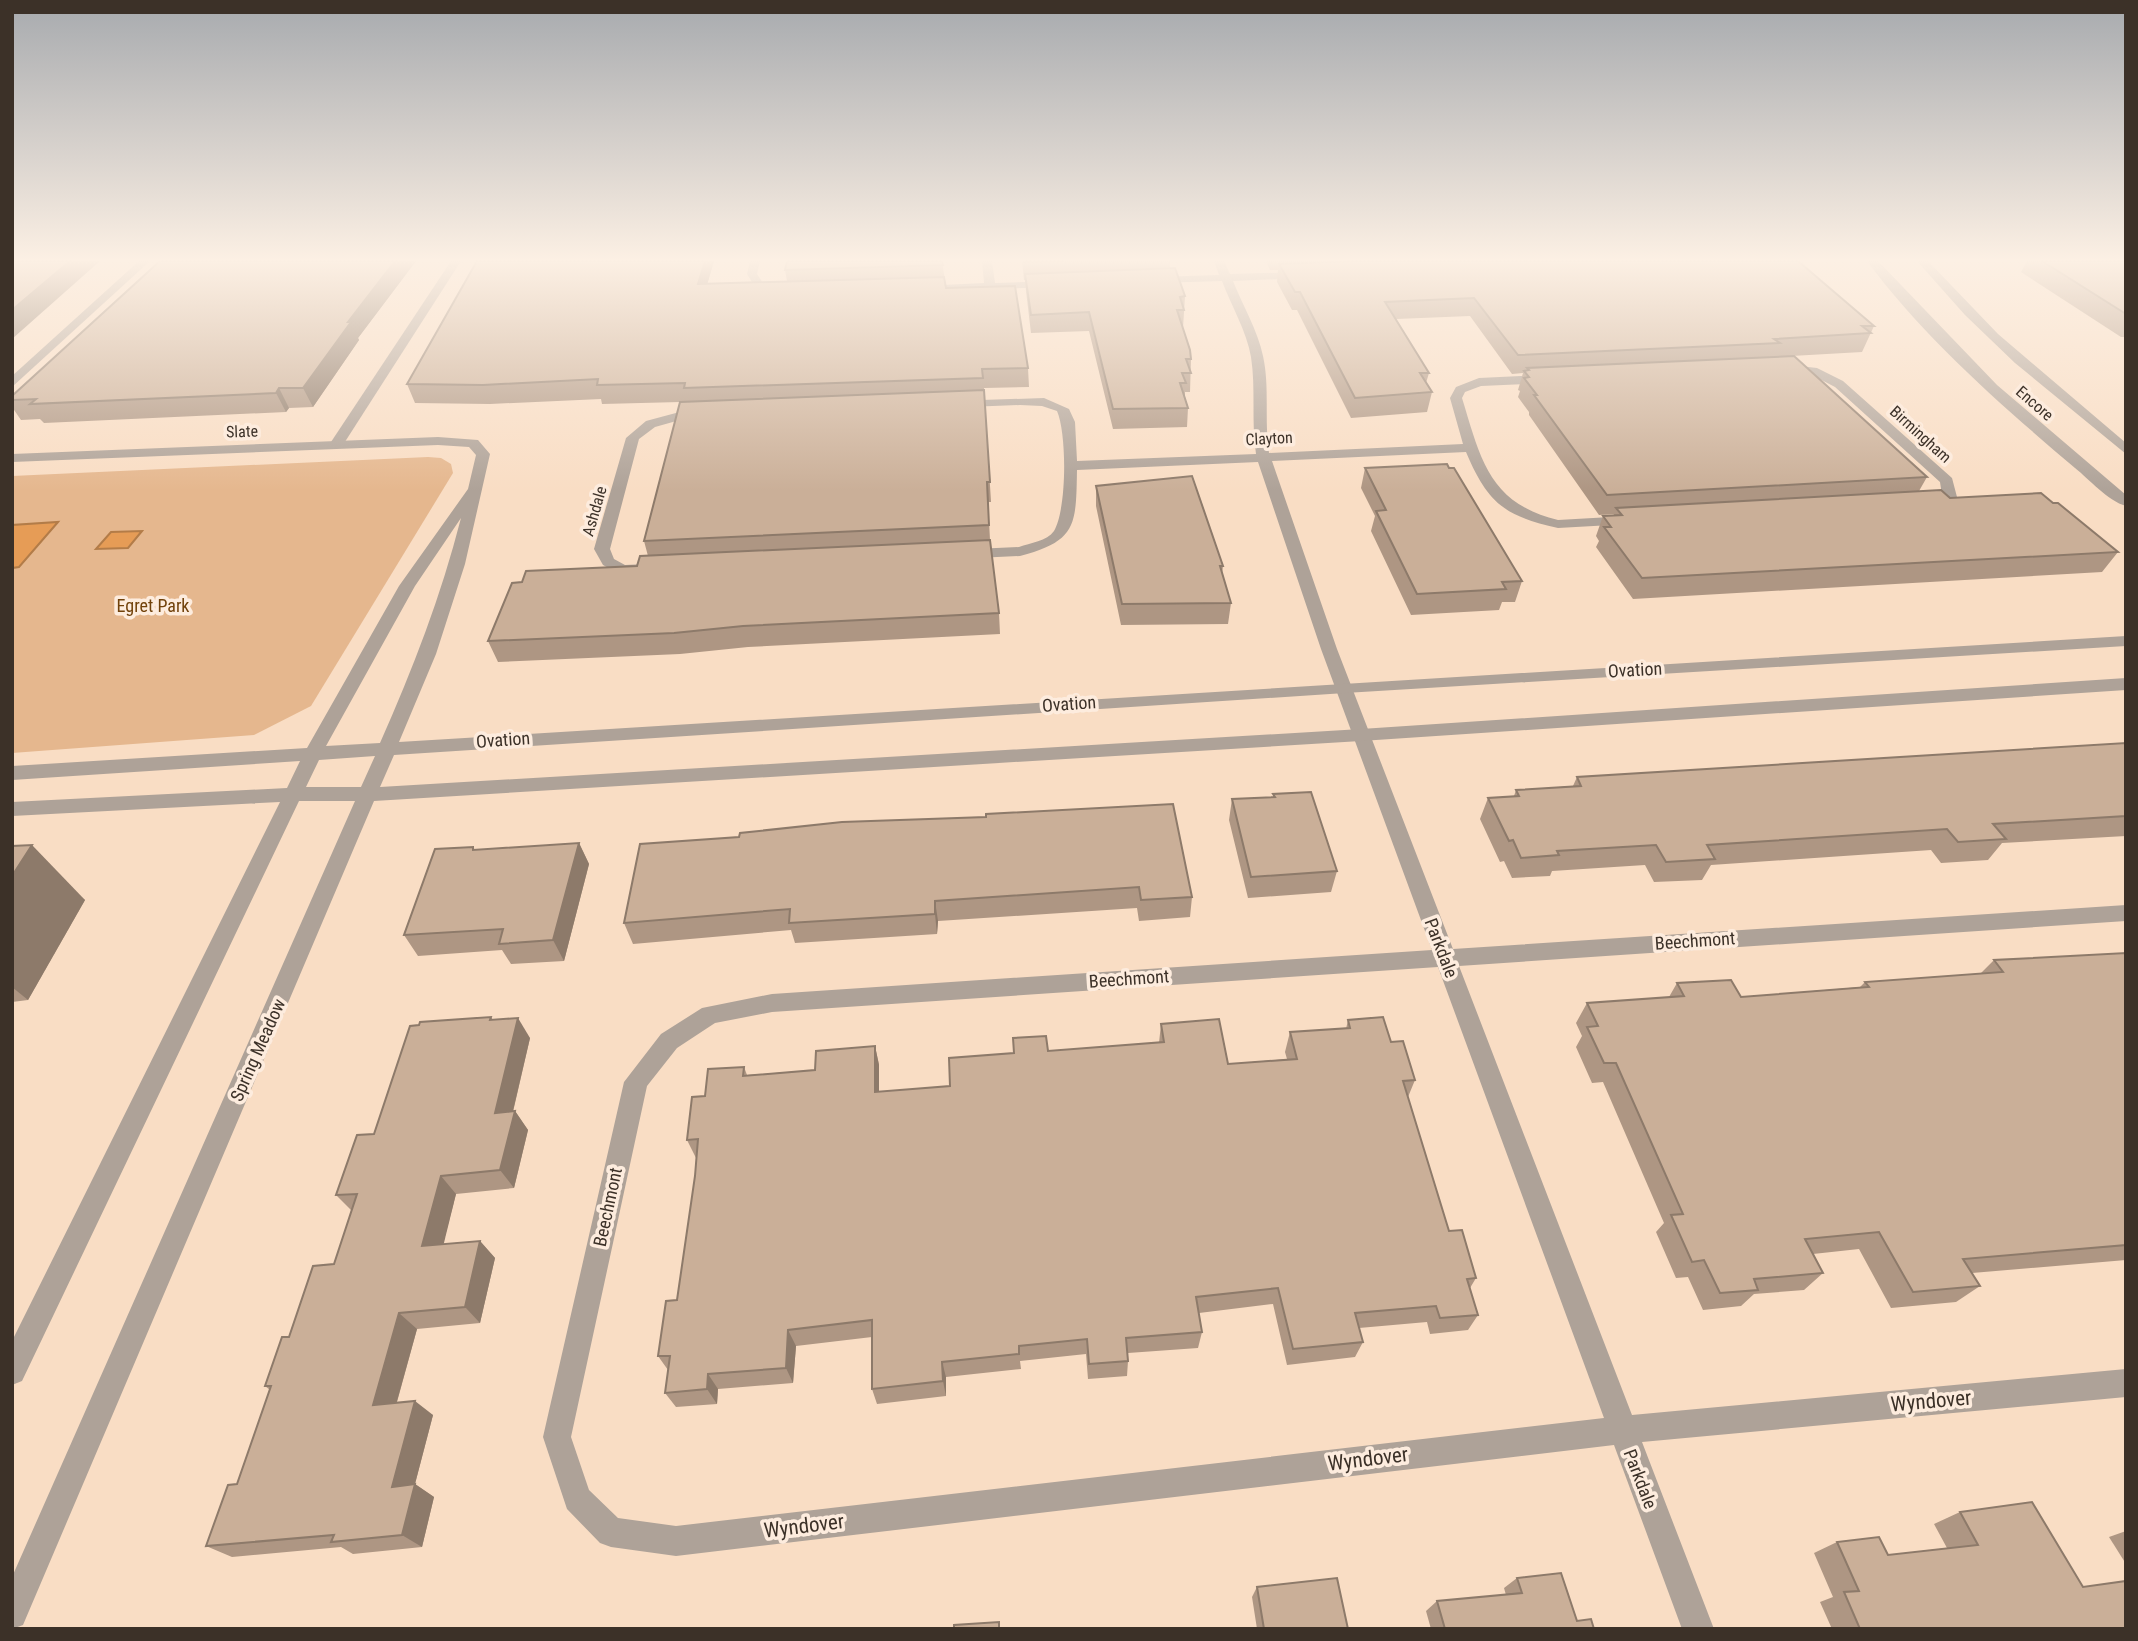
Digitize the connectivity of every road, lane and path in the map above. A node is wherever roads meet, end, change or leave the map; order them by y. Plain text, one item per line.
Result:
1 (62, 338) edge
2 (406, 338) edge
3 (1250, 338) edge
4 (1941, 338) edge
5 (1995, 338) edge
6 (12, 383) edge
7 (473, 443) joint
8 (336, 445) junction
9 (1471, 448) junction
10 (2126, 450) edge
11 (1263, 456) junction
12 (12, 458) edge
13 (1069, 466) junction
14 (480, 477) junction
15 (2126, 502) edge
16 (2126, 641) edge
17 (2126, 684) edge
18 (1345, 687) junction
19 (1361, 735) junction
20 (389, 747) junction
21 (313, 753) junction
22 (12, 773) edge
23 (295, 794) junction
24 (370, 794) junction
25 (12, 809) edge
26 (2126, 913) edge
27 (1444, 957) junction
28 (12, 1371) edge
29 (2126, 1383) edge
30 (1622, 1430) junction
31 (611, 1532) joint
32 (12, 1614) edge
33 (1698, 1629) edge

1 - 6 street
2 - 8 street
3 - 11 street, Parkdale
4 - 15 street, Encore
5 - 10 street, Encore
7 - 8 street, Slate
7 - 14 street, Spring Meadow
8 - 12 street, Slate
9 - 9 street, Birmingham
9 - 11 street, Clayton
11 - 13 street, Clayton
11 - 18 street, Parkdale
13 - 13 street, Ashdale
14 - 20 street, Spring Meadow
14 - 21 street
16 - 18 street, Ovation
17 - 19 street
18 - 19 street, Parkdale
18 - 20 street, Ovation
19 - 24 street
19 - 27 street, Parkdale
20 - 21 street, Ovation
20 - 24 street, Spring Meadow
21 - 22 street, Ovation
21 - 23 street
23 - 24 street
23 - 25 street
23 - 28 street
24 - 32 street, Spring Meadow
26 - 27 street, Beechmont
27 - 30 street, Parkdale
27 - 31 street, Beechmont
29 - 30 street, Wyndover
30 - 31 street, Wyndover
30 - 33 street, Parkdale

